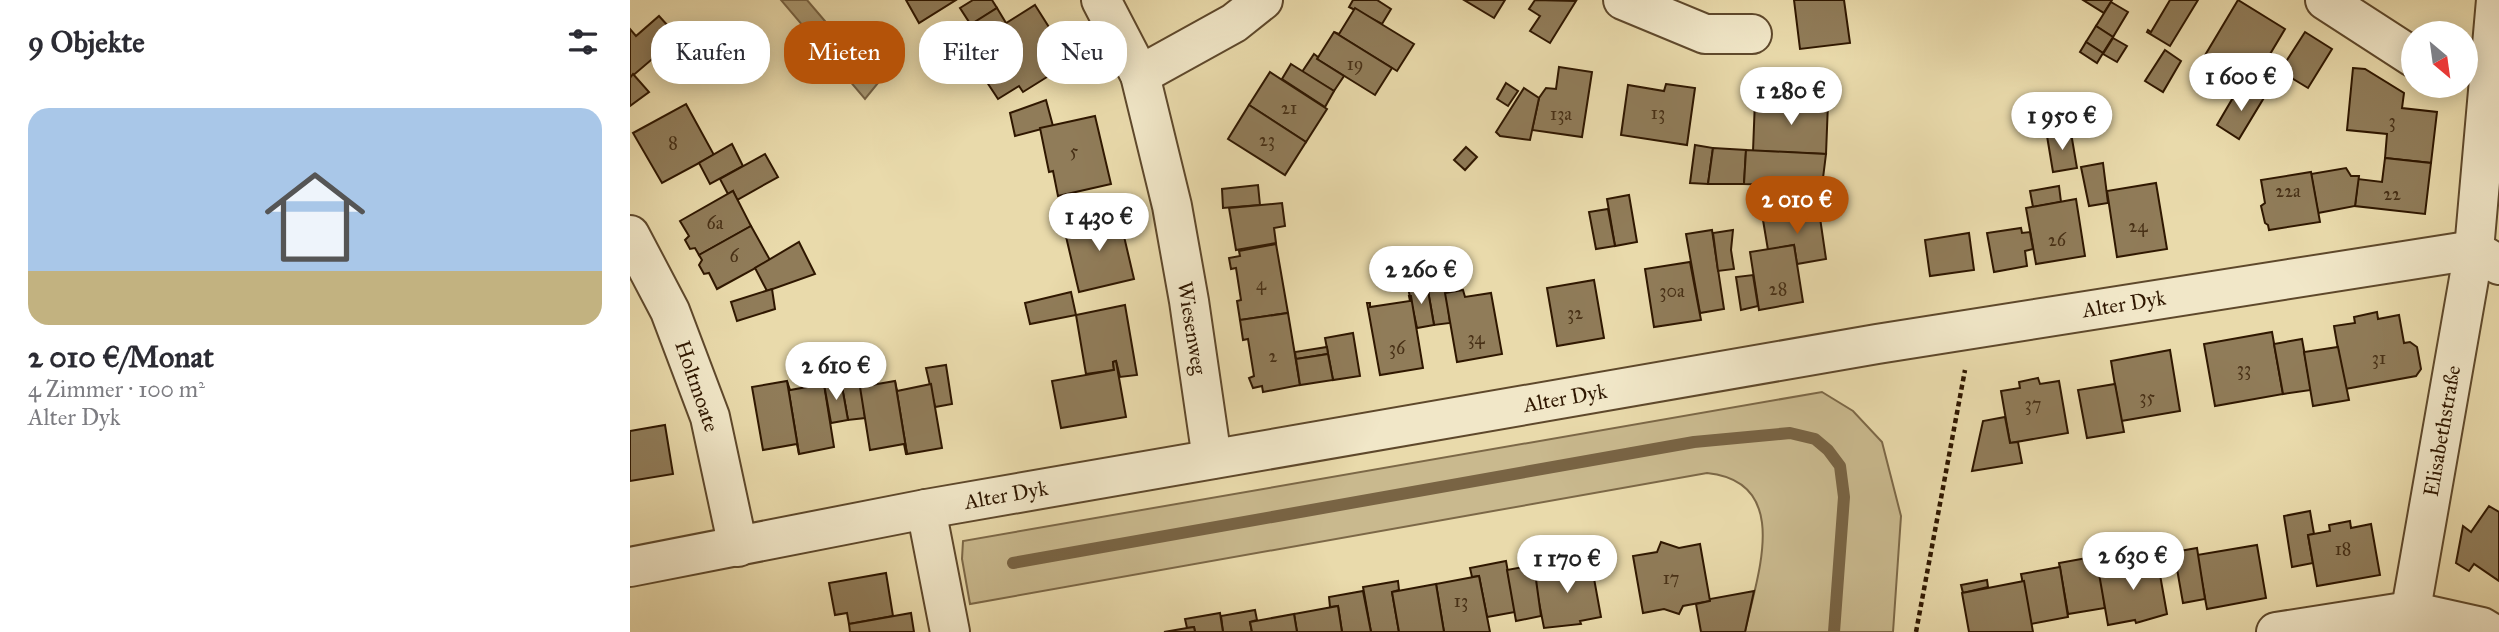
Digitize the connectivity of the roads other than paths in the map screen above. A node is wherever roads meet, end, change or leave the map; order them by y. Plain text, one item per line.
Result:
1 (1101, 0) edge
2 (1263, 0) edge
3 (1622, 0) edge
4 (2325, 0) edge
5 (2496, 0) edge
6 (1752, 34) dead end
7 (2401, 49) edge
8 (2478, 70) edge
9 (1140, 75) junction
10 (2472, 98) edge
11 (630, 235) edge
12 (2486, 258) edge
13 (1212, 459) junction
14 (926, 509) junction
15 (738, 547) junction
16 (630, 567) edge
17 (2409, 622) edge
18 (950, 632) edge
19 (2276, 632) edge
20 (2490, 632) edge

1 - 9 street, Wiesenweg
2 - 9 street
3 - 6 street
4 - 7 street
5 - 8 street, Elisabethstraße
9 - 13 street, Wiesenweg
10 - 12 street, Elisabethstraße
11 - 15 street, Holtmoate
12 - 13 street, Alter Dyk
12 - 17 street, Elisabethstraße
13 - 14 street, Alter Dyk
14 - 15 street, Alter Dyk
14 - 18 street
15 - 16 street, Alter Dyk
17 - 19 street
17 - 20 street

